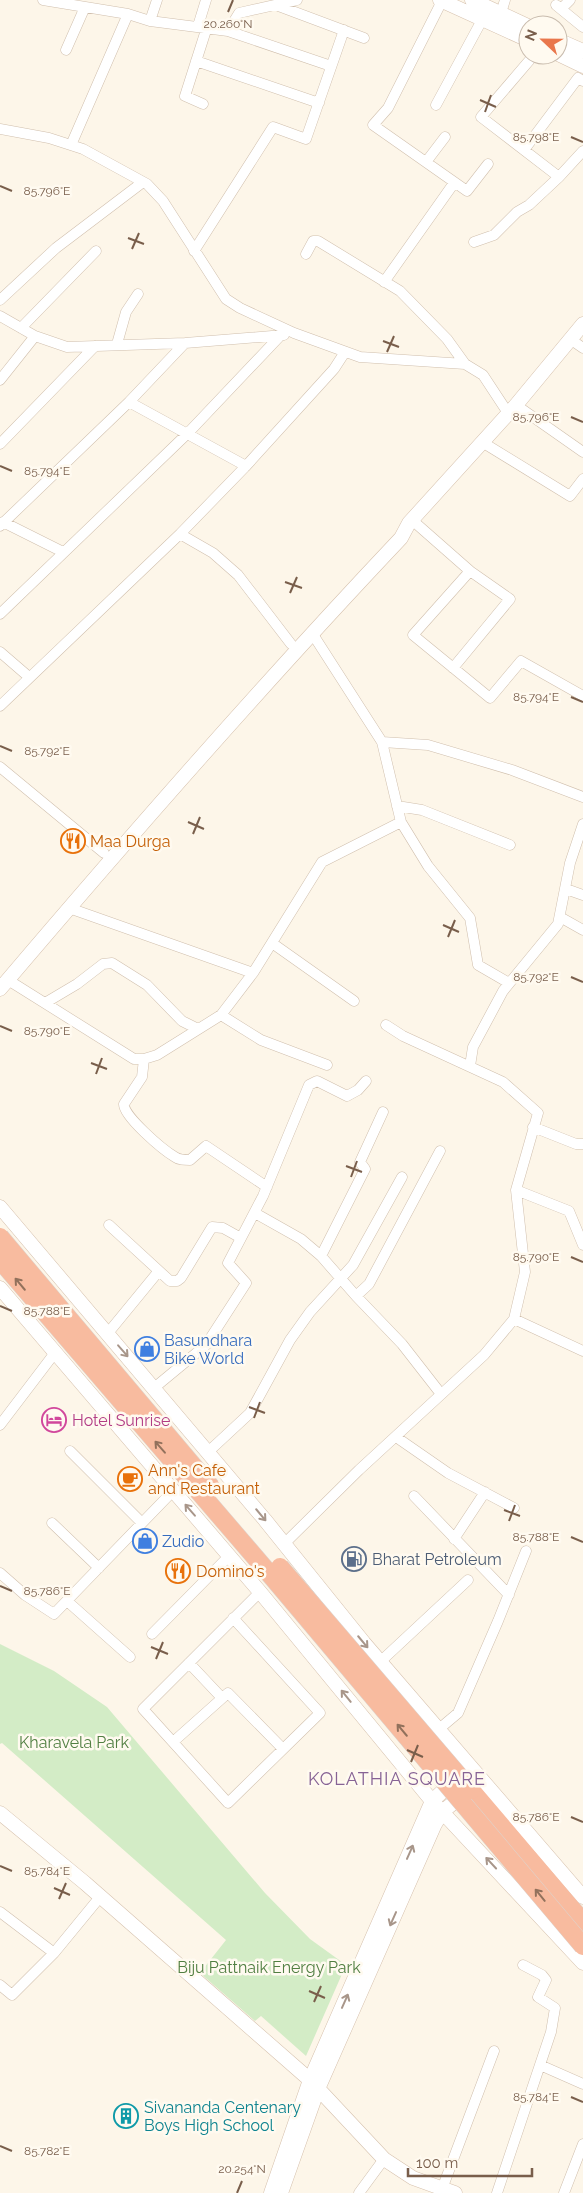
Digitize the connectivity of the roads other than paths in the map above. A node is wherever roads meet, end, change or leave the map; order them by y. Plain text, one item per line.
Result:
1 (45, 0) edge
2 (157, 0) edge
3 (206, 0) edge
4 (297, 0) edge
5 (441, 0) edge
6 (472, 0) edge
7 (570, 0) edge
8 (104, 5) edge
9 (275, 5) junction
10 (85, 7) junction
11 (503, 7) edge
12 (128, 14) junction
13 (518, 18) edge
14 (150, 20) junction
15 (482, 20) junction
16 (203, 27) junction
17 (583, 27) edge
18 (344, 30) junction
19 (228, 31) junction
20 (518, 36) edge
21 (364, 38) dead end
22 (568, 44) edge
23 (66, 50) dead end
24 (583, 51) edge
25 (568, 59) edge
26 (196, 61) junction
27 (525, 65) edge
28 (332, 66) junction
29 (583, 66) edge
30 (583, 81) edge
31 (319, 103) junction
32 (204, 104) dead end
33 (436, 105) dead end
34 (0, 129) edge
35 (446, 137) dead end
36 (71, 145) junction
37 (524, 150) junction
38 (583, 151) edge
39 (426, 162) junction
40 (488, 164) dead end
41 (559, 177) junction
42 (142, 182) junction
43 (454, 182) junction
44 (474, 242) dead end
45 (96, 251) dead end
46 (194, 251) junction
47 (306, 254) dead end
48 (384, 282) junction
49 (138, 294) dead end
50 (0, 300) edge
51 (0, 316) edge
52 (583, 324) edge
53 (21, 328) junction
54 (294, 333) junction
55 (35, 336) junction
56 (280, 336) junction
57 (570, 339) junction
58 (186, 343) junction
59 (117, 344) junction
60 (95, 346) junction
61 (583, 348) edge
62 (345, 352) junction
63 (464, 364) junction
64 (0, 380) edge
65 (129, 402) junction
66 (512, 409) junction
67 (188, 433) junction
68 (482, 442) junction
69 (0, 444) edge
70 (583, 452) edge
71 (246, 466) junction
72 (583, 479) edge
73 (411, 522) junction
74 (2, 524) edge
75 (180, 534) junction
76 (63, 552) junction
77 (470, 571) junction
78 (0, 614) edge
79 (312, 633) junction
80 (291, 644) junction
81 (0, 652) edge
82 (453, 668) junction
83 (29, 677) junction
84 (263, 682) junction
85 (583, 696) edge
86 (0, 706) edge
87 (382, 742) junction
88 (0, 767) edge
89 (583, 797) edge
90 (397, 806) junction
91 (401, 822) junction
92 (583, 824) edge
93 (510, 846) dead end
94 (104, 853) junction
95 (566, 889) junction
96 (583, 895) edge
97 (69, 908) junction
98 (560, 917) junction
99 (583, 930) edge
100 (272, 943) junction
101 (254, 973) junction
102 (2, 981) edge
103 (508, 983) junction
104 (354, 1001) dead end
105 (46, 1004) junction
106 (221, 1015) junction
107 (386, 1025) dead end
108 (198, 1029) junction
109 (144, 1059) junction
110 (327, 1065) dead end
111 (470, 1066) junction
112 (366, 1081) dead end
113 (383, 1112) dead end
114 (533, 1127) junction
115 (583, 1144) edge
116 (440, 1151) dead end
117 (402, 1177) dead end
118 (267, 1187) junction
119 (516, 1190) junction
120 (0, 1207) edge
121 (254, 1212) junction
122 (109, 1225) dead end
123 (0, 1237) edge
124 (241, 1238) junction
125 (583, 1245) edge
126 (320, 1256) junction
127 (0, 1260) edge
128 (158, 1272) junction
129 (340, 1279) junction
130 (1, 1291) edge
131 (356, 1296) junction
132 (514, 1319) junction
133 (108, 1333) junction
134 (583, 1350) edge
135 (54, 1354) junction
136 (154, 1388) junction
137 (441, 1394) junction
138 (0, 1425) edge
139 (396, 1437) junction
140 (70, 1451) dead end
141 (208, 1452) junction
142 (173, 1491) junction
143 (485, 1492) junction
144 (414, 1496) dead end
145 (514, 1508) dead end
146 (142, 1522) junction
147 (52, 1523) dead end
148 (454, 1539) junction
149 (284, 1544) junction
150 (526, 1551) dead end
151 (229, 1556) junction
152 (99, 1568) junction
153 (0, 1573) edge
154 (468, 1580) dead end
155 (260, 1592) junction
156 (509, 1595) junction
157 (67, 1601) junction
158 (233, 1618) junction
159 (152, 1634) dead end
160 (130, 1658) dead end
161 (189, 1662) junction
162 (380, 1662) junction
163 (222, 1698) junction
164 (439, 1730) junction
165 (173, 1742) junction
166 (283, 1749) junction
167 (471, 1766) junction
168 (483, 1780) junction
169 (432, 1801) junction
170 (443, 1811) junction
171 (0, 1813) edge
172 (100, 1897) junction
173 (583, 1898) edge
174 (0, 1912) edge
175 (583, 1922) edge
176 (583, 1946) edge
177 (54, 1953) junction
178 (583, 1963) edge
179 (523, 1965) dead end
180 (0, 1985) edge
181 (494, 2051) dead end
182 (540, 2065) junction
183 (314, 2084) junction
184 (583, 2084) edge
185 (583, 2144) edge
186 (384, 2159) junction
187 (449, 2191) edge
188 (271, 2193) edge
189 (281, 2193) edge
190 (360, 2193) edge
191 (496, 2193) edge
192 (564, 2193) edge

1 - 10 street
2 - 14 street
3 - 16 street
4 - 9 street
5 - 15 street
5 - 39 street
6 - 11 street
7 - 17 street
8 - 10 street
8 - 12 street
9 - 18 street
9 - 19 street
10 - 23 street
11 - 13 street
12 - 14 street
12 - 36 street
14 - 16 street
15 - 20 street
15 - 33 street
16 - 19 street
16 - 26 street
18 - 21 street
18 - 28 street
19 - 28 street
22 - 24 street
25 - 29 street
26 - 31 street
26 - 32 street
27 - 37 street
28 - 31 street
30 - 37 street
31 - 46 street
34 - 36 street
35 - 39 street
36 - 42 street
37 - 41 street
38 - 41 street
39 - 43 street
40 - 43 street
41 - 44 street
42 - 46 street
42 - 50 street
43 - 48 street
45 - 53 street
46 - 54 street
47 - 48 street
48 - 63 street
49 - 59 street
51 - 53 street
52 - 57 street
53 - 55 street
54 - 56 street
54 - 62 street
55 - 60 street
55 - 64 street
56 - 58 street
56 - 67 street
57 - 61 street
57 - 66 street
58 - 59 street
58 - 65 street
59 - 60 street
60 - 69 street
62 - 63 street
62 - 71 street
63 - 66 street
65 - 67 street
65 - 74 street
66 - 68 street
66 - 70 street
67 - 71 street
67 - 76 street
68 - 72 street
68 - 73 street
71 - 75 street
73 - 77 street
73 - 79 street
73 - 80 street
74 - 76 street
75 - 80 street
75 - 83 street
76 - 78 street
77 - 82 street
77 - 82 street
79 - 84 street
79 - 87 street
80 - 84 street
81 - 83 street
82 - 85 street
83 - 86 street
84 - 94 street
84 - 97 street
87 - 89 street
87 - 90 street
88 - 94 street
90 - 91 street
90 - 93 street
91 - 100 street
91 - 103 street
92 - 95 street
94 - 102 street
95 - 96 street
95 - 98 street
97 - 101 street
97 - 102 street
98 - 99 street
98 - 103 street
100 - 101 street
100 - 104 street
101 - 106 street
102 - 105 street
103 - 111 street
105 - 108 street
105 - 109 street
106 - 108 street
106 - 110 street
107 - 111 street
108 - 109 street
109 - 118 street
111 - 114 street
112 - 118 street
113 - 126 street
114 - 115 street
114 - 119 street
116 - 131 street
117 - 129 street
118 - 121 street
119 - 125 street
119 - 132 street
120 - 133 street
121 - 124 street
121 - 126 street
122 - 128 street
123 - 175 highway, bridge
124 - 128 street
124 - 136 street
126 - 129 street
176 -> 127 highway, bridge
128 - 133 street
129 - 131 street
129 - 141 street
130 - 135 street
131 - 137 street
132 - 134 street
132 - 137 street
133 -> 136 street
135 - 138 street
135 - 142 street
136 - 141 street
137 - 139 street
139 - 143 street
139 - 149 street
140 - 146 street
141 -> 149 street
142 - 146 street
151 -> 142 street
143 - 145 street
143 - 148 street
144 - 148 street
146 - 152 street
147 - 152 street
148 - 156 street
149 -> 162 street
150 - 156 street
151 - 155 street
151 - 159 street
152 - 157 street
153 - 157 street
154 - 162 street
155 - 158 street
169 -> 155 street
156 - 164 street
157 - 160 street
158 - 161 street
158 - 166 street
161 - 163 street
161 - 165 street
162 - 164 street
163 - 165 street
163 - 166 street
164 - 167 street
165 - 166 street
167 - 168 street
167 - 169 street
168 - 170 street
168 - 173 street
169 - 170 street
183 -> 169 street
178 -> 170 street
170 -> 183 street
171 - 172 street
172 - 177 street
172 - 183 street
174 - 177 street
177 - 180 street
179 - 182 street
181 - 187 street
182 - 184 street
182 - 191 street
183 - 186 street
183 - 188 street
183 - 189 street
185 - 192 street
186 - 187 street
186 - 190 street

